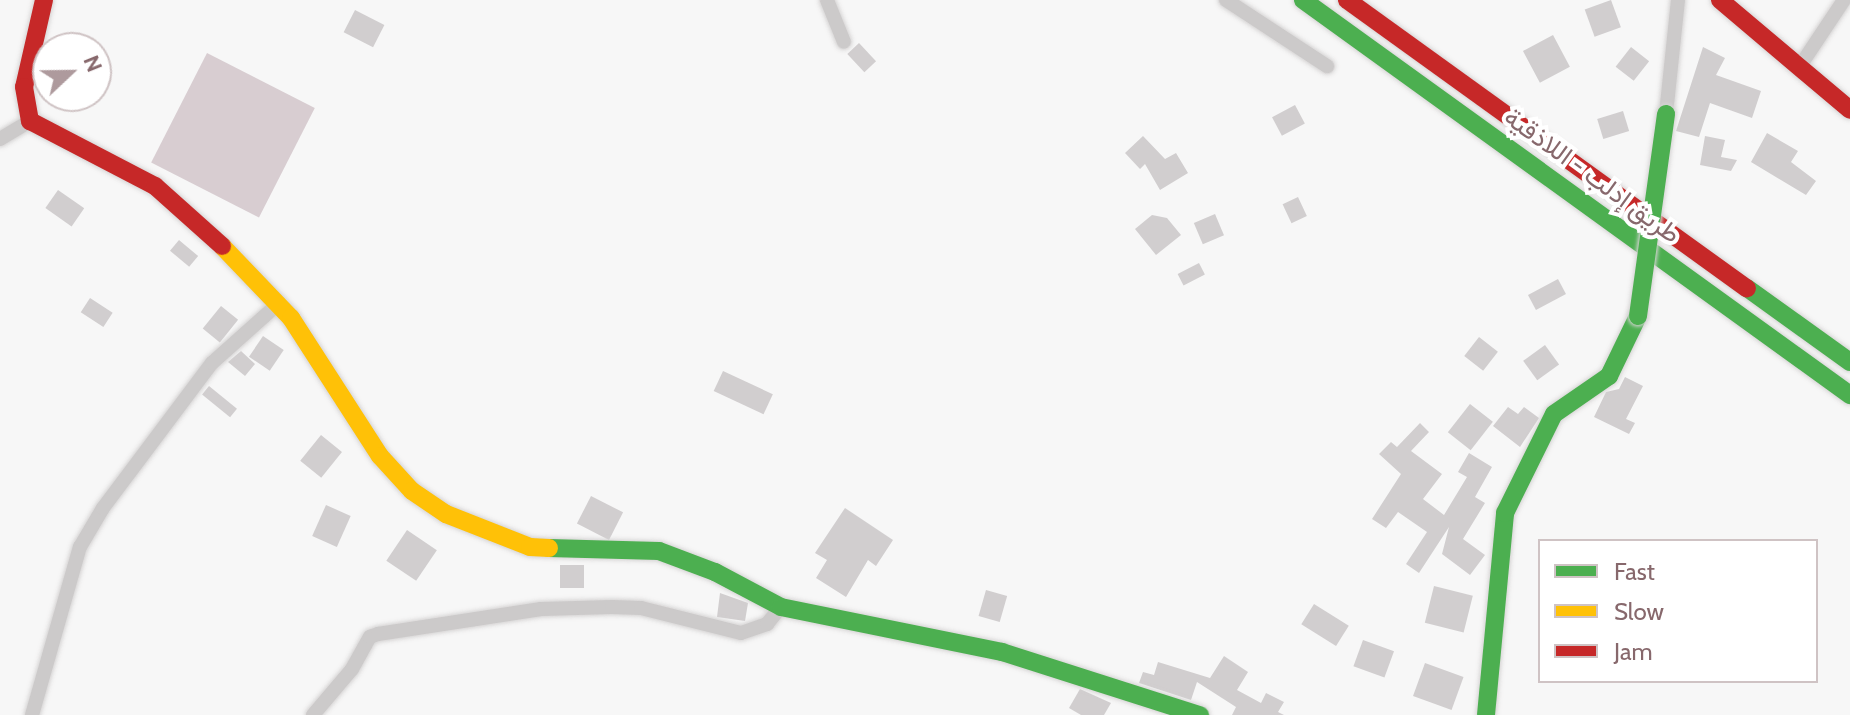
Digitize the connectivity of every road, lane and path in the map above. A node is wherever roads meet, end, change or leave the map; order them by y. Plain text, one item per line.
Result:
1 (44, 0) edge
2 (827, 0) edge
3 (1226, 0) edge
4 (1303, 0) edge
5 (1347, 0) edge
6 (1678, 0) edge
7 (1720, 0) edge
8 (1844, 0) edge
9 (844, 42) dead end
10 (1327, 66) dead end
11 (1800, 66) junction
12 (1850, 110) edge
13 (1666, 114) joint
14 (30, 121) junction
15 (0, 139) edge
16 (279, 303) junction
17 (1850, 362) edge
18 (1850, 395) edge
19 (781, 607) junction
20 (32, 715) edge
21 (313, 715) edge
22 (1200, 715) edge
23 (1486, 715) edge

1 - 14 main road
2 - 9 street
3 - 10 street
4 - 18 main road, طريق إدلب - اللاذقية
5 - 17 main road, طريق إدلب - اللاذقية
6 - 13 street
7 - 11 main road
8 - 11 street
11 - 12 main road
13 - 23 main road, bridge
14 - 15 street
14 - 16 main road
16 - 19 main road
16 - 20 street
19 - 21 street
19 - 22 main road

